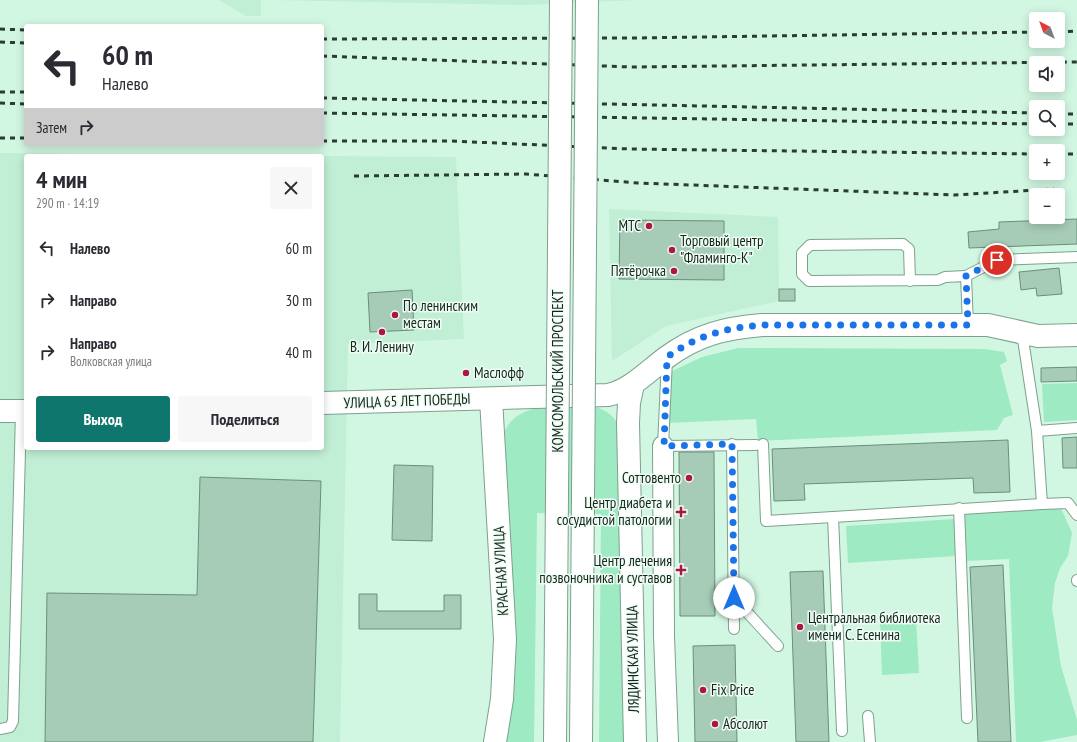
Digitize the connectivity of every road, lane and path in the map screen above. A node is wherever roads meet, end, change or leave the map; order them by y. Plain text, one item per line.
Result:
1 (561, 0) edge
2 (587, 0) edge
3 (1077, 257) edge
4 (966, 276) junction
5 (910, 280) junction
6 (968, 325) junction
7 (1022, 333) junction
8 (1077, 335) edge
9 (667, 357) junction
10 (633, 384) junction
11 (491, 399) junction
12 (324, 403) edge
13 (16, 411) edge
14 (1077, 428) edge
15 (1037, 431) junction
16 (732, 444) junction
17 (664, 446) junction
18 (1073, 502) edge
19 (1042, 504) junction
20 (959, 508) junction
21 (1077, 515) edge
22 (833, 518) junction
23 (734, 598) junction
24 (734, 629) dead end
25 (778, 646) dead end
26 (868, 716) dead end
27 (967, 718) dead end
28 (0, 729) edge
29 (842, 731) dead end
30 (495, 742) edge
31 (555, 742) edge
32 (581, 742) edge
33 (635, 742) edge
34 (668, 742) edge
35 (870, 742) edge

1 - 31 main road, КОМСОМОЛЬСКИЙ ПРОСПЕКТ, bridge
2 - 32 main road, КОМСОМОЛЬСКИЙ ПРОСПЕКТ, bridge
3 - 4 lane
4 - 5 lane
4 - 6 lane
5 - 5 lane
6 - 7 main road, УЛИЦА 65 ЛЕТ ПОБЕДЫ
6 - 9 main road, УЛИЦА 65 ЛЕТ ПОБЕДЫ
7 - 8 main road, УЛИЦА 65 ЛЕТ ПОБЕДЫ
7 - 15 lane
9 - 10 main road, УЛИЦА 65 ЛЕТ ПОБЕДЫ
9 - 17 lane
10 - 11 main road, УЛИЦА 65 ЛЕТ ПОБЕДЫ
10 - 33 main road, ЛЯДИНСКАЯ УЛИЦА
11 - 12 main road, УЛИЦА 65 ЛЕТ ПОБЕДЫ
11 - 30 main road, КРАСНАЯ УЛИЦА
13 - 28 lane
14 - 15 lane
15 - 19 lane
16 - 17 lane
16 - 22 lane
16 - 23 lane
17 - 34 street
18 - 19 lane
18 - 21 lane
19 - 20 lane
20 - 22 lane
20 - 27 lane
22 - 29 lane
23 - 24 lane
23 - 25 lane
26 - 35 lane

